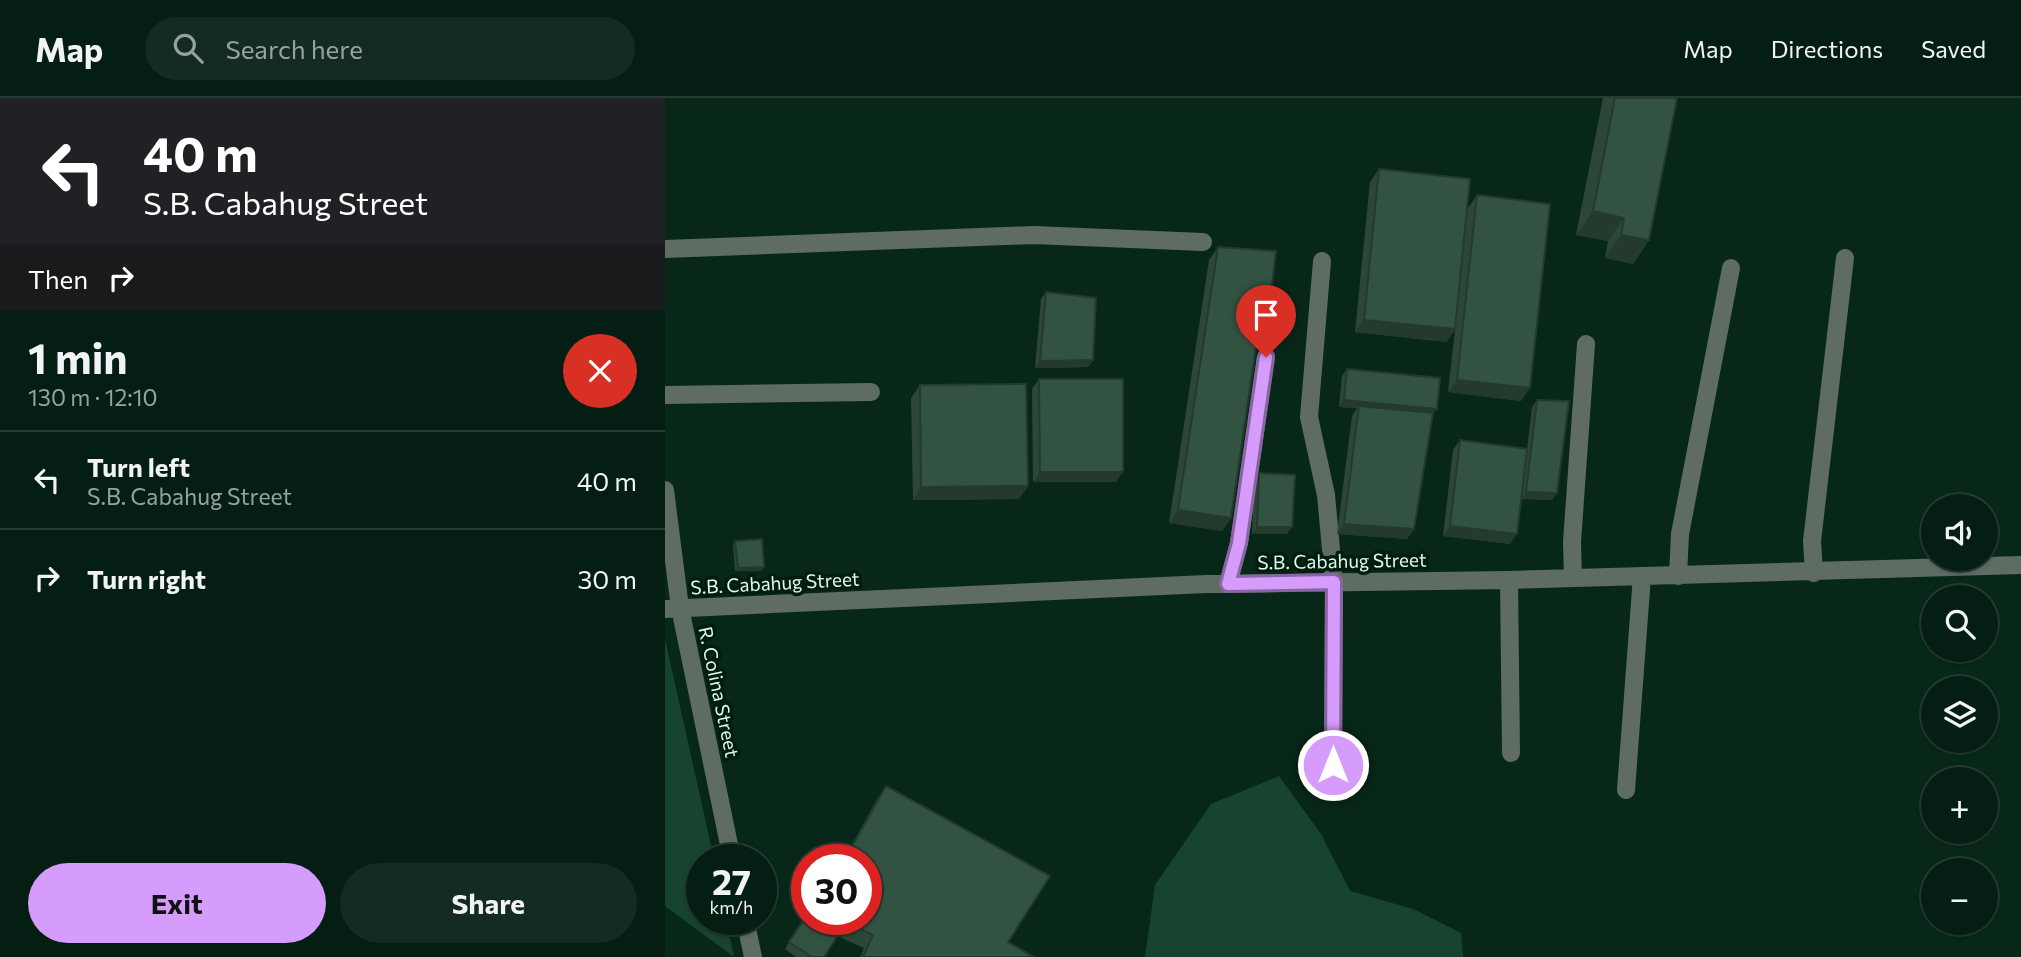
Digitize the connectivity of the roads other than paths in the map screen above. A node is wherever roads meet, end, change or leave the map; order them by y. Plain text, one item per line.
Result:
1 (1203, 242) dead end
2 (665, 249) edge
3 (1845, 258) dead end
4 (1322, 261) dead end
5 (1731, 268) dead end
6 (1586, 344) dead end
7 (1266, 357) dead end
8 (871, 392) dead end
9 (665, 394) edge
10 (665, 490) edge
11 (2021, 565) edge
12 (1814, 573) junction
13 (1642, 576) junction
14 (1678, 576) junction
15 (1573, 578) junction
16 (1509, 580) junction
17 (1334, 582) junction
18 (1228, 584) junction
19 (672, 609) edge
20 (1511, 752) dead end
21 (1333, 765) dead end
22 (1626, 790) dead end
23 (728, 844) edge
24 (748, 935) edge
25 (753, 957) edge

1 - 2 street
3 - 12 street
4 - 17 street
5 - 14 street
6 - 15 street
7 - 18 street
8 - 9 street
10 - 19 street, R. Colina Street
11 - 12 street, S.B. Cabahug Street
12 - 14 street, S.B. Cabahug Street
13 - 14 street, S.B. Cabahug Street
13 - 15 street, S.B. Cabahug Street
13 - 22 street
15 - 16 street, S.B. Cabahug Street
16 - 17 street, S.B. Cabahug Street
16 - 20 street
17 - 18 street, S.B. Cabahug Street
17 - 21 street
18 - 19 street, S.B. Cabahug Street
19 - 23 street, R. Colina Street
24 - 25 street

